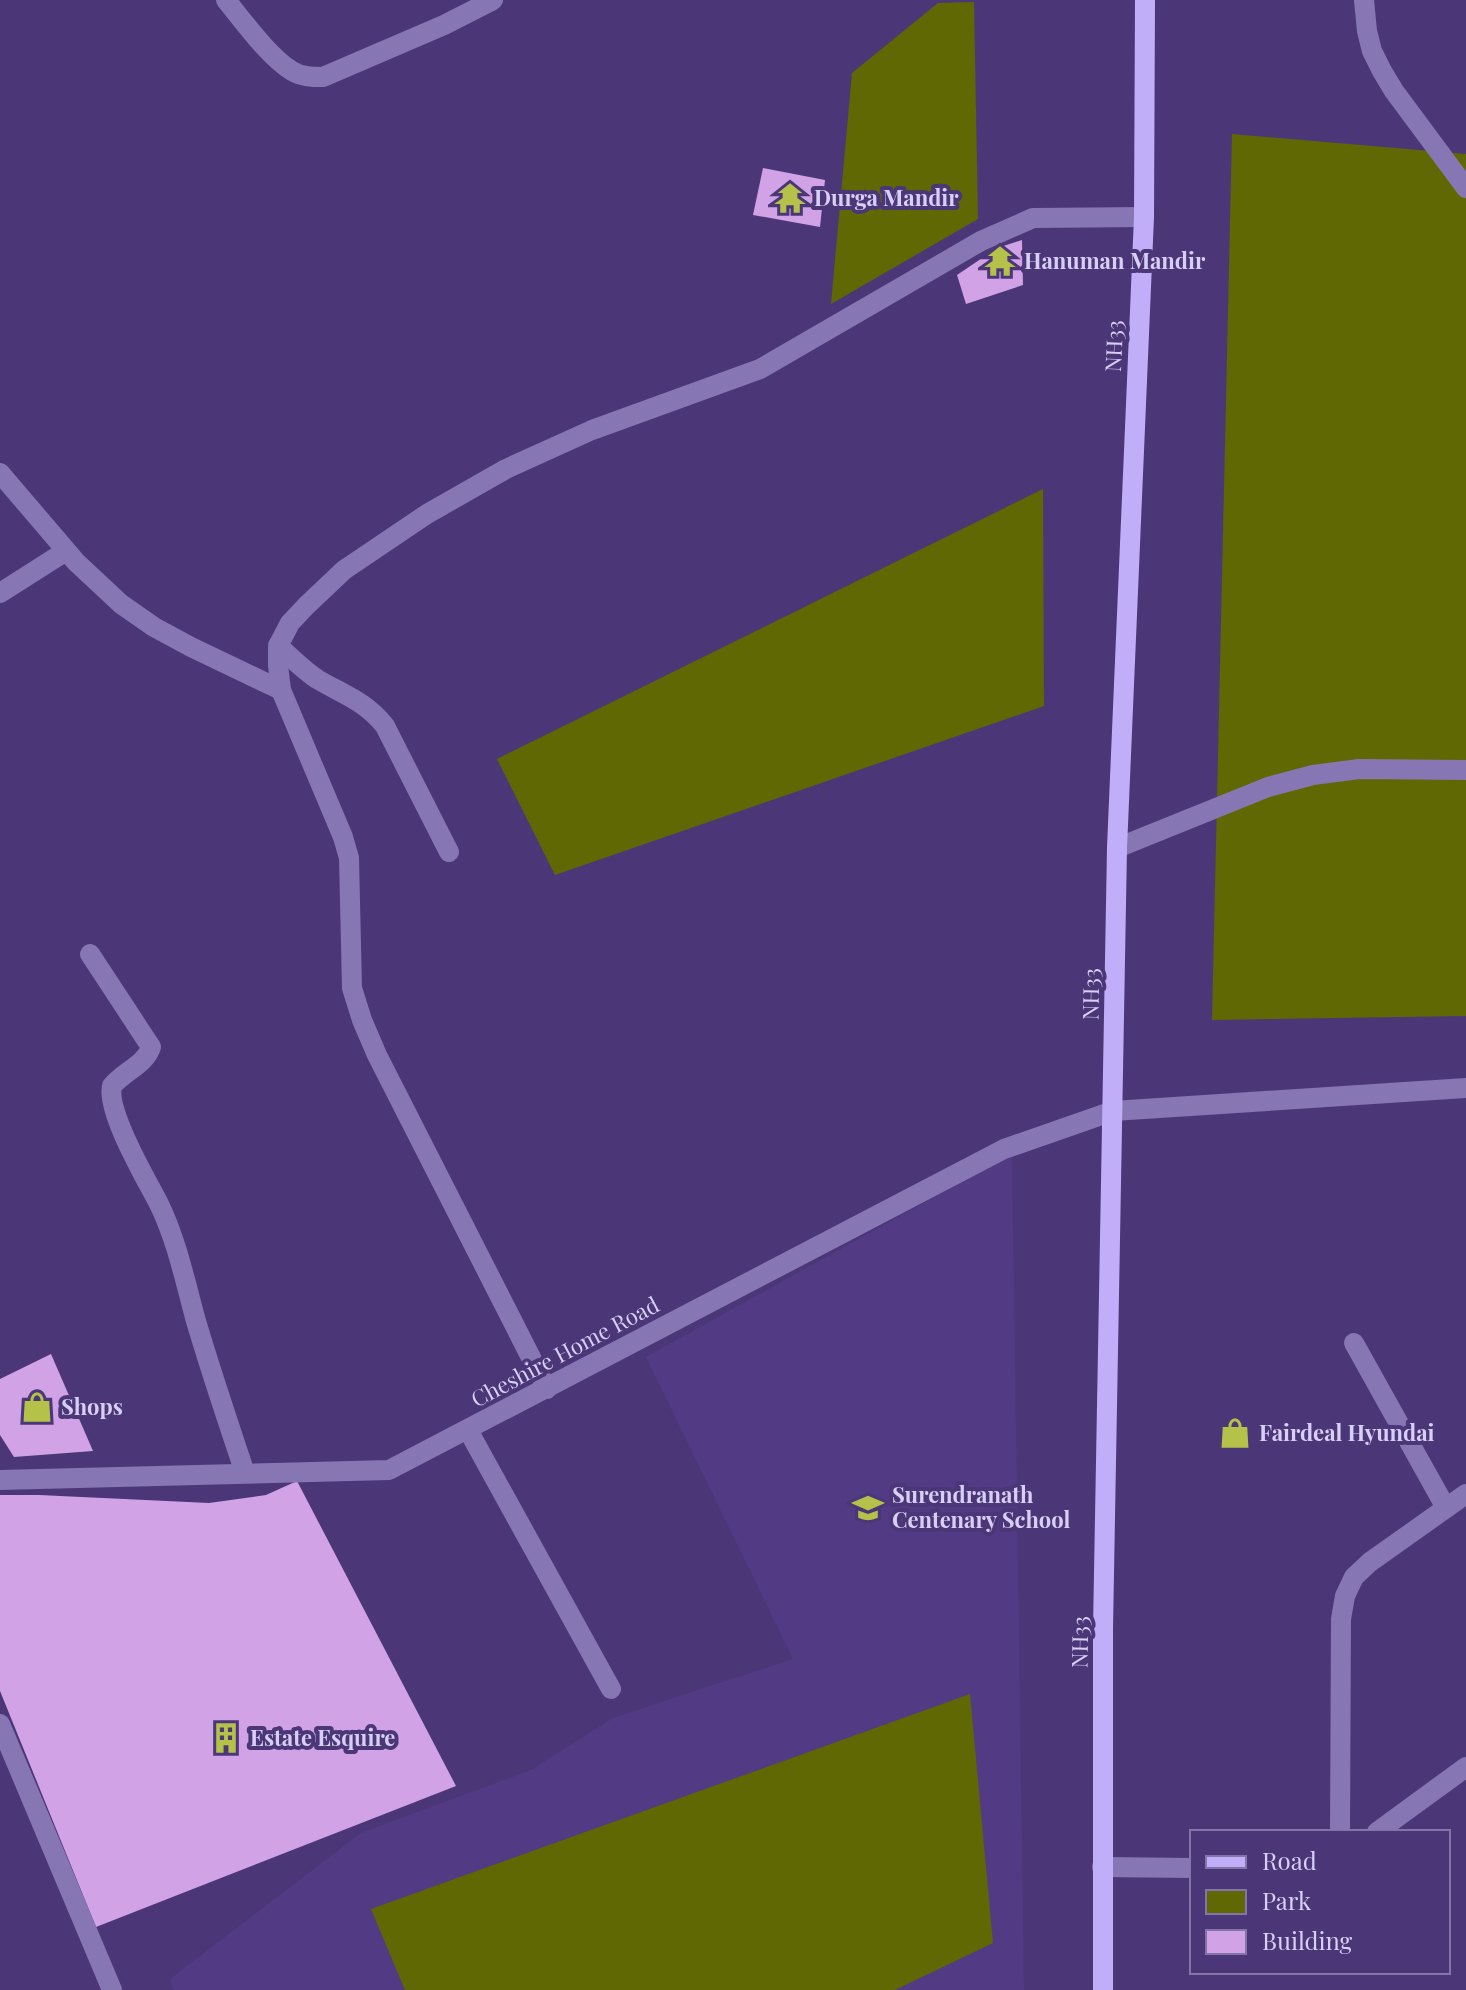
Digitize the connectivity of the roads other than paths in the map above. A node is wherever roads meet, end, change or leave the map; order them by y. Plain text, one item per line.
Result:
1 (226, 0) edge
2 (493, 0) edge
3 (1145, 0) edge
4 (1364, 0) edge
5 (1466, 188) edge
6 (1144, 217) junction
7 (0, 473) edge
8 (66, 551) junction
9 (0, 593) edge
10 (278, 646) junction
11 (281, 690) junction
12 (1466, 770) edge
13 (1117, 848) junction
14 (449, 852) dead end
15 (90, 954) dead end
16 (1466, 1088) edge
17 (1113, 1111) junction
18 (1354, 1343) dead end
19 (547, 1389) junction
20 (468, 1430) junction
21 (245, 1473) junction
22 (0, 1480) edge
23 (1466, 1494) edge
24 (1446, 1508) junction
25 (611, 1689) dead end
26 (0, 1724) edge
27 (1466, 1767) edge
28 (1340, 1830) edge
29 (1380, 1830) edge
30 (1102, 1867) junction
31 (1190, 1868) edge
32 (112, 1990) edge
33 (1103, 1990) edge

1 - 2 street
3 - 6 main road, NH33
4 - 5 street
6 - 10 street
6 - 13 main road, NH33
7 - 8 street
8 - 9 street
8 - 11 street
10 - 11 street
10 - 14 street
11 - 19 street
12 - 13 street
13 - 17 main road, NH33
15 - 21 street
16 - 17 street, Cheshire Home Road
17 - 19 street, Cheshire Home Road
17 - 30 main road, NH33
18 - 24 street
19 - 20 street, Cheshire Home Road
20 - 21 street, Cheshire Home Road
20 - 25 street
21 - 22 street, Cheshire Home Road
23 - 24 street
24 - 28 street
26 - 32 street
27 - 29 street
30 - 31 street
30 - 33 main road, NH33

